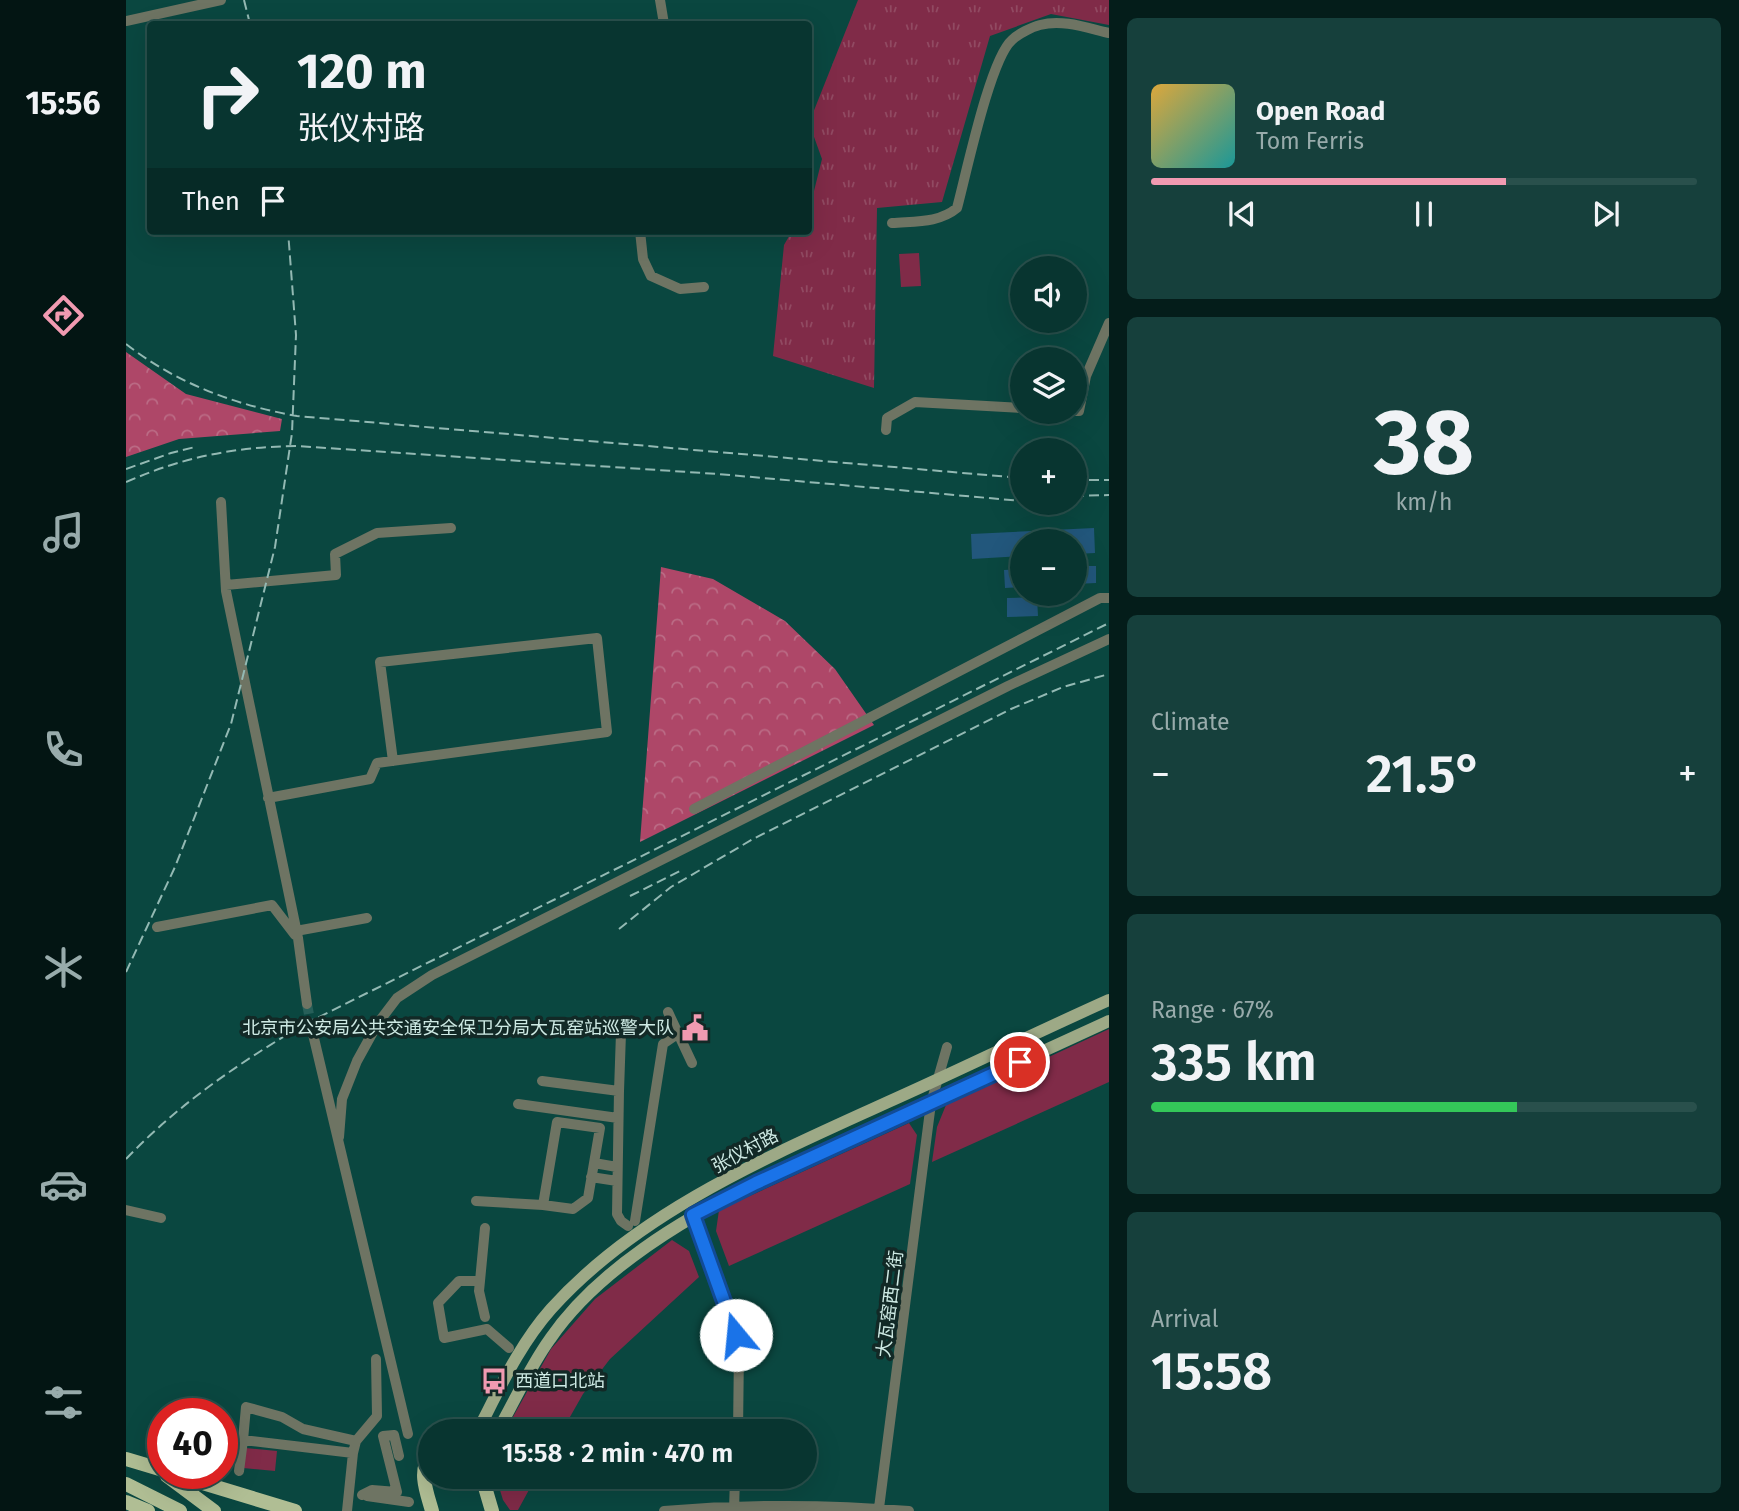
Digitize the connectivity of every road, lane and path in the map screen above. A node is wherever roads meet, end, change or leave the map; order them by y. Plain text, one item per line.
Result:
1 (220, 0) edge
2 (660, 0) edge
3 (664, 21) edge
4 (126, 22) edge
5 (1109, 33) edge
6 (892, 223) dead end
7 (640, 235) edge
8 (704, 287) dead end
9 (1109, 323) edge
10 (1087, 374) edge
11 (1010, 407) edge
12 (886, 430) dead end
13 (221, 502) dead end
14 (451, 527) dead end
15 (226, 585) junction
16 (1109, 598) edge
17 (1109, 639) edge
18 (393, 761) junction
19 (268, 798) junction
20 (694, 809) dead end
21 (367, 918) dead end
22 (157, 927) dead end
23 (297, 935) junction
24 (1109, 1000) edge
25 (307, 1004) tunnel mouth
26 (668, 1012) dead end
27 (1109, 1021) edge
28 (312, 1030) tunnel mouth
29 (569, 1030) dead end
30 (679, 1034) junction
31 (947, 1047) dead end
32 (692, 1063) dead end
33 (939, 1078) junction
34 (542, 1081) dead end
35 (619, 1091) junction
36 (931, 1103) junction
37 (518, 1104) dead end
38 (618, 1118) junction
39 (338, 1137) junction
40 (594, 1163) junction
41 (617, 1167) junction
42 (591, 1177) junction
43 (617, 1181) junction
44 (476, 1200) dead end
45 (543, 1205) junction
46 (126, 1210) edge
47 (693, 1215) junction
48 (161, 1218) dead end
49 (485, 1228) dead end
50 (480, 1281) junction
51 (485, 1317) dead end
52 (509, 1348) dead end
53 (376, 1359) dead end
54 (484, 1419) edge
55 (504, 1419) edge
56 (737, 1419) edge
57 (408, 1434) dead end
58 (243, 1440) junction
59 (356, 1441) junction
60 (353, 1453) junction
61 (399, 1457) dead end
62 (126, 1459) edge
63 (147, 1466) edge
64 (239, 1471) dead end
65 (126, 1484) edge
66 (185, 1489) edge
67 (222, 1489) edge
68 (426, 1489) edge
69 (486, 1489) edge
70 (735, 1489) edge
71 (349, 1493) junction
72 (362, 1495) junction
73 (126, 1502) edge
74 (409, 1502) dead end
75 (430, 1508) edge
76 (734, 1508) edge
77 (879, 1508) junction
78 (493, 1510) edge
79 (148, 1511) edge
80 (180, 1511) edge
81 (214, 1511) edge
82 (295, 1511) edge
83 (347, 1511) edge
84 (664, 1511) edge
85 (909, 1511) edge

1 - 4 street
2 - 3 street
5 - 6 street
7 - 8 street
9 - 10 street
11 - 12 street
13 - 15 street
14 - 15 street
15 - 19 street
16 - 20 street
17 - 39 street
18 - 18 street
18 - 19 street
19 - 23 street
21 - 23 street
22 - 23 street
23 - 25 street
24 - 33 main road, 张仪村路
26 - 30 street
27 - 36 main road, 张仪村路
28 - 39 street
29 - 35 street
30 - 32 street
30 - 43 street
31 - 33 street, 大瓦窑西二街
33 - 36 street, 大瓦窑西二街
33 - 54 main road, 张仪村路
34 - 35 street
35 - 38 street
36 - 47 main road, 张仪村路
36 - 77 street, 大瓦窑西二街
37 - 38 street
38 - 41 street
39 - 57 street
40 - 41 street
40 - 42 street
40 - 45 street
41 - 43 street
42 - 43 street
42 - 45 street
44 - 45 street
46 - 48 street
47 - 55 main road, 张仪村路
47 - 56 street
49 - 50 street
50 - 51 street
50 - 52 street
53 - 59 street
58 - 59 street
58 - 60 street
58 - 64 street
59 - 60 street
60 - 71 street
61 - 72 street
62 - 63 highway
65 - 80 highway
66 - 81 highway
67 - 82 highway
68 - 75 highway
69 - 78 highway
70 - 76 street
71 - 72 street
71 - 83 street
72 - 74 street
73 - 79 highway
76 - 77 street
76 - 84 street
77 - 85 street

